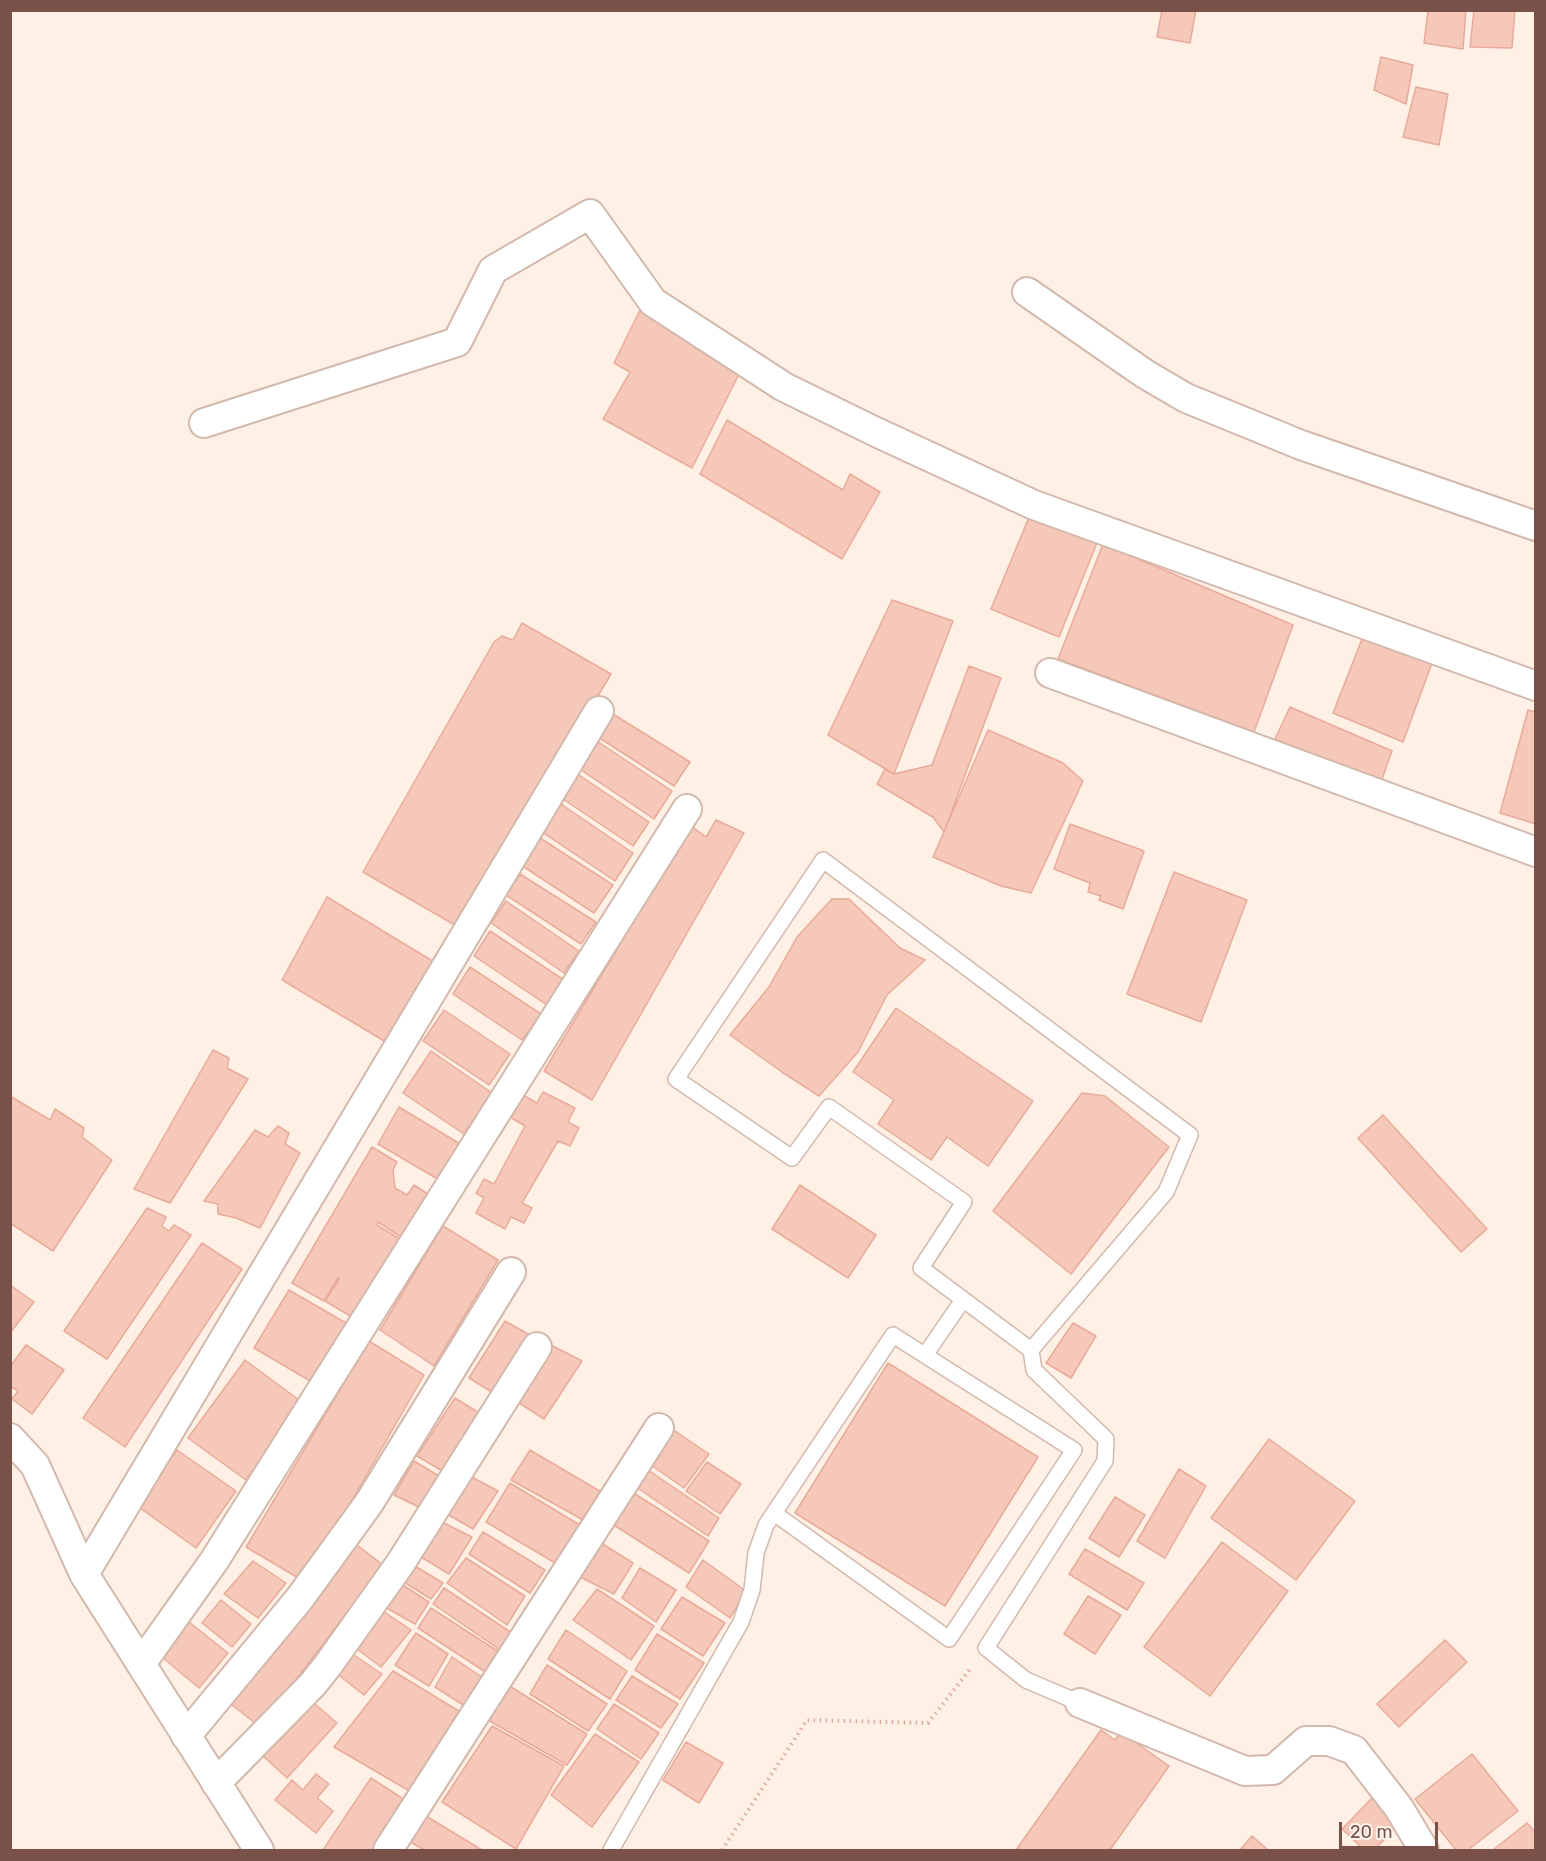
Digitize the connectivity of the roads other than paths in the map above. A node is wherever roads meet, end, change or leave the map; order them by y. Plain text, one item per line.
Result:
1 (1027, 292) dead end
2 (204, 423) dead end
3 (1536, 526) edge
4 (1050, 673) dead end
5 (1536, 686) edge
6 (599, 711) dead end
7 (687, 809) dead end
8 (1536, 852) edge
9 (511, 1272) dead end
10 (963, 1300) junction
11 (537, 1347) dead end
12 (1031, 1350) junction
13 (925, 1355) junction
14 (659, 1428) dead end
15 (10, 1438) edge
16 (774, 1513) junction
17 (84, 1574) junction
18 (141, 1664) junction
19 (1080, 1703) joint
20 (186, 1736) junction
21 (216, 1783) junction
22 (258, 1851) edge
23 (388, 1851) edge
24 (611, 1851) edge
25 (1424, 1851) edge

1 - 3 street
2 - 5 street
4 - 8 street
6 - 17 street
7 - 18 street
9 - 20 street
10 - 12 lane
10 - 12 lane
10 - 13 lane
11 - 21 street
12 - 19 lane
13 - 16 lane
13 - 16 lane
14 - 23 street
15 - 17 street
16 - 24 lane
17 - 18 street
18 - 20 street
19 - 25 street
20 - 21 street
21 - 22 street

